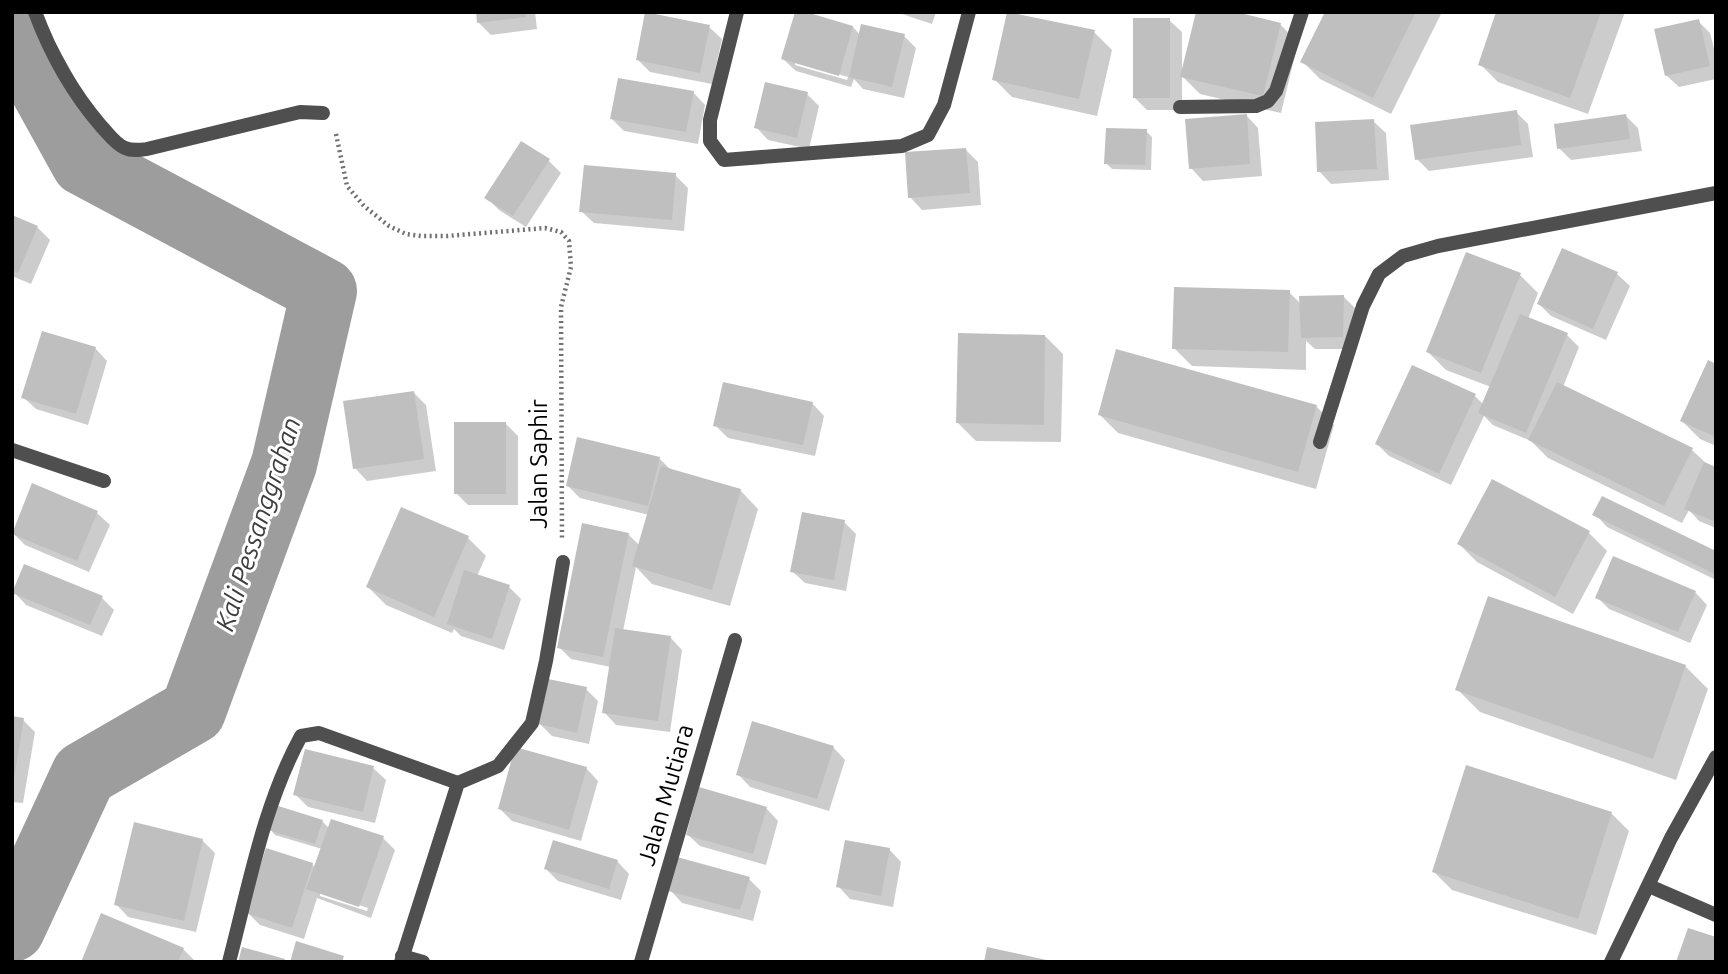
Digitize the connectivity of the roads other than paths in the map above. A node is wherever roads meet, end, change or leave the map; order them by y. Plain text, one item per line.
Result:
1 (737, 12) edge
2 (969, 12) edge
3 (1302, 12) edge
4 (39, 13) edge
5 (1180, 107) dead end
6 (323, 113) road end
7 (1716, 193) edge
8 (1320, 442) dead end
9 (12, 450) edge
10 (104, 481) dead end
11 (563, 562) road end
12 (735, 640) dead end
13 (1716, 757) edge
14 (458, 783) junction
15 (1649, 886) junction
16 (1716, 915) edge
17 (401, 959) edge
18 (229, 962) edge
19 (423, 962) edge
20 (641, 962) edge
21 (1611, 962) edge

1 - 2 street
3 - 5 street
4 - 6 street
7 - 8 street
9 - 10 street
11 - 14 street, Jalan Saphir
12 - 20 street, Jalan Mutiara
13 - 15 street
14 - 17 street
14 - 18 street
15 - 16 street
15 - 21 street
17 - 19 street

